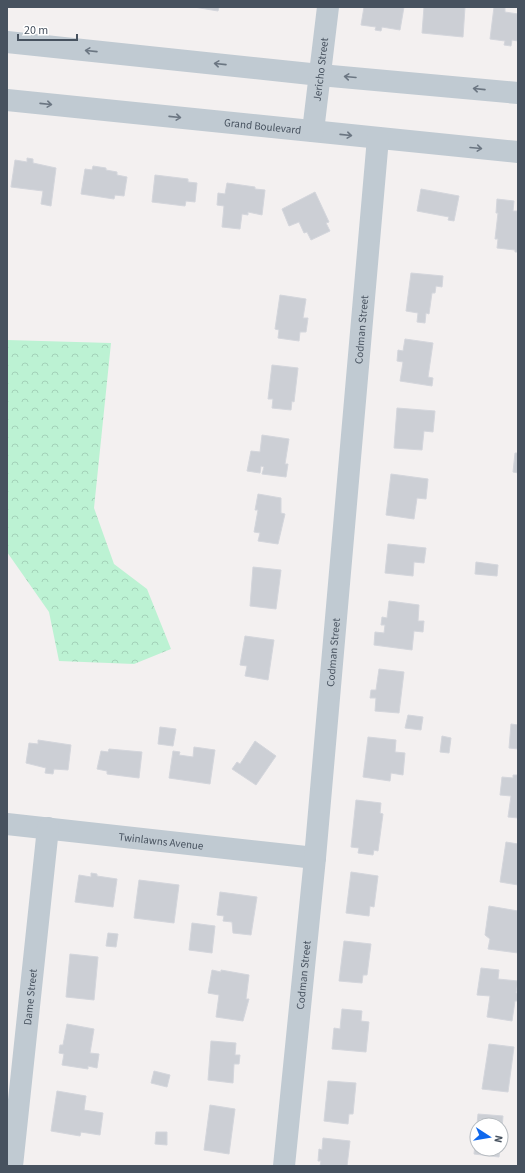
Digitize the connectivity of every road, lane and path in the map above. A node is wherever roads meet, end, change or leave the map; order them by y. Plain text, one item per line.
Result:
1 (328, 7) edge
2 (7, 42) edge
3 (320, 75) junction
4 (518, 93) edge
5 (7, 100) edge
6 (313, 132) junction
7 (378, 138) junction
8 (518, 152) edge
9 (7, 824) edge
10 (48, 828) junction
11 (315, 858) junction
12 (12, 1166) edge
13 (284, 1166) edge

1 - 3 street, Jericho Street
3 -> 2 street
4 -> 3 street
3 - 6 street, Jericho Street
5 -> 6 street, Grand Boulevard
6 -> 7 street, Grand Boulevard
7 -> 8 street, Grand Boulevard
7 - 11 street, Codman Street
9 - 10 street, Twinlawns Avenue
10 - 11 street, Twinlawns Avenue
10 - 12 street, Dame Street
11 - 13 street, Codman Street

